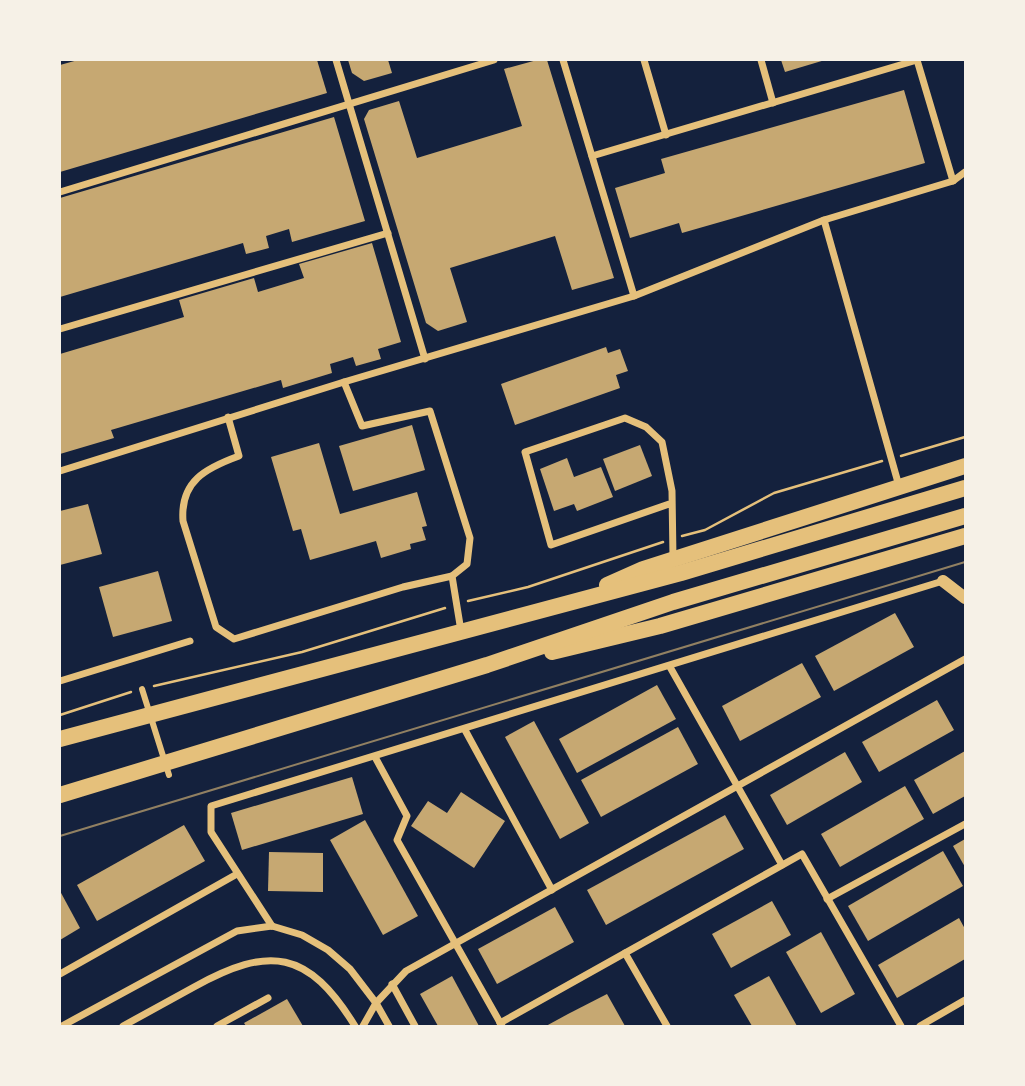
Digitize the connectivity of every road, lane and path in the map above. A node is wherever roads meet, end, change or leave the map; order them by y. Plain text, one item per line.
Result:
1 (336, 60) edge
2 (494, 60) edge
3 (563, 60) edge
4 (644, 60) edge
5 (761, 60) edge
6 (917, 60) edge
7 (773, 103) junction
8 (350, 105) junction
9 (666, 135) junction
10 (592, 156) junction
11 (965, 172) edge
12 (953, 181) junction
13 (60, 192) edge
14 (824, 219) junction
15 (388, 233) junction
16 (634, 296) junction
17 (60, 329) edge
18 (425, 359) junction
19 (344, 382) junction
20 (228, 418) junction
21 (965, 437) edge
22 (892, 458) junction
23 (965, 466) edge
24 (60, 471) edge
25 (899, 486) junction
26 (965, 488) edge
27 (672, 503) junction
28 (965, 516) edge
29 (965, 536) edge
30 (672, 538) junction
31 (673, 559) junction
32 (452, 576) junction
33 (943, 581) joint
34 (965, 598) edge
35 (580, 600) junction
36 (456, 604) junction
37 (461, 632) junction
38 (190, 641) dead end
39 (965, 659) edge
40 (487, 665) junction
41 (670, 667) junction
42 (60, 681) edge
43 (142, 689) junction
44 (60, 715) edge
45 (465, 730) junction
46 (60, 739) edge
47 (375, 757) junction
48 (169, 775) dead end
49 (738, 786) junction
50 (60, 795) edge
51 (965, 824) edge
52 (782, 865) junction
53 (237, 874) junction
54 (551, 890) junction
55 (827, 899) junction
56 (272, 926) junction
57 (457, 943) junction
58 (625, 953) junction
59 (60, 974) edge
60 (392, 984) junction
61 (268, 998) dead end
62 (963, 1001) edge
63 (376, 1003) junction
64 (965, 1011) edge
65 (501, 1025) edge
66 (62, 1027) edge
67 (123, 1027) edge
68 (217, 1027) edge
69 (355, 1027) edge
70 (363, 1027) edge
71 (389, 1027) edge
72 (415, 1027) edge
73 (667, 1027) edge
74 (901, 1027) edge
75 (920, 1027) edge

1 - 8 street
2 - 8 street
3 - 10 street
4 - 9 street
5 - 7 street
6 - 7 street
6 - 12 street
7 - 9 street
8 - 13 street
8 - 15 street
9 - 10 street
10 - 16 street
11 - 12 street
12 - 14 street
14 - 16 street
14 - 22 street
15 - 17 street
15 - 18 street
16 - 18 street
18 - 19 street
19 - 20 street
19 - 32 street
20 - 24 street
20 - 32 street
21 - 22 path
22 - 25 street
22 - 30 path
23 - 25 highway
25 - 31 highway
26 - 35 highway
27 - 27 street
27 - 30 street
28 - 40 highway
29 - 40 highway
30 - 31 street
30 - 36 path
31 - 35 highway
32 - 36 street
33 - 34 street
33 - 41 street
35 - 37 highway
36 - 37 street
36 - 43 path
37 - 46 highway
38 - 42 street
39 - 49 street
40 - 50 highway
41 - 45 street
41 - 49 street
43 - 44 path
43 - 48 street
45 - 47 street
45 - 54 street
47 - 53 street
47 - 57 street
49 - 52 street
49 - 54 street
51 - 55 street
52 - 55 street
52 - 58 street
53 - 56 street
53 - 59 street
54 - 57 street
55 - 74 street
56 - 63 street
56 - 66 street
57 - 60 street
57 - 65 street
58 - 65 street
58 - 73 street
60 - 63 street
60 - 72 street
61 - 68 street
62 - 64 street
62 - 75 street
63 - 70 street
63 - 71 street
67 - 69 street

